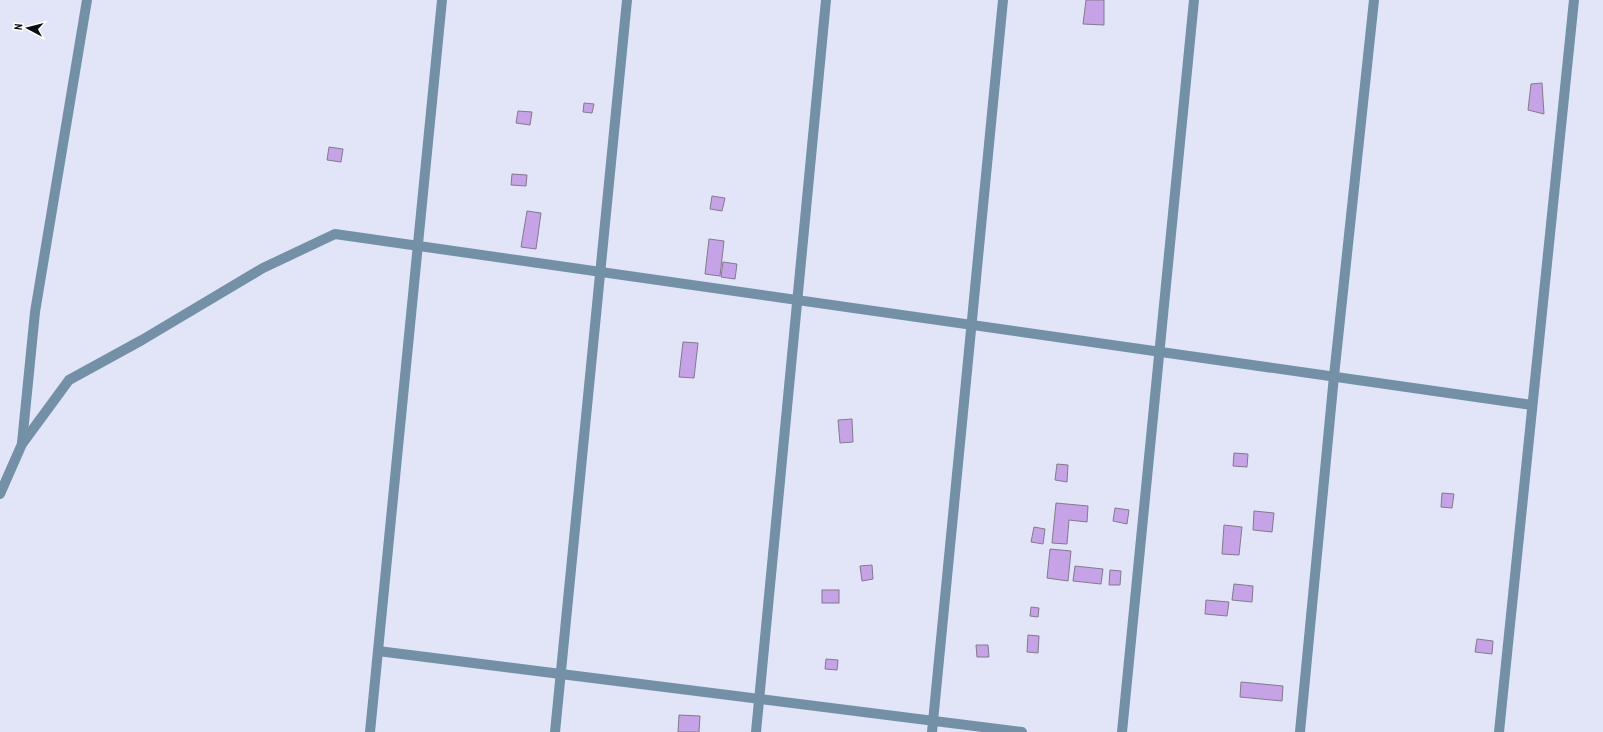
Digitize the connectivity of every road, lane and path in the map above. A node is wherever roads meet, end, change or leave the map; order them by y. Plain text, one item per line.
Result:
1 (87, 0) edge
2 (442, 0) edge
3 (627, 0) edge
4 (826, 0) edge
5 (1003, 0) edge
6 (1194, 0) edge
7 (1374, 0) edge
8 (1574, 0) edge
9 (418, 245) junction
10 (600, 271) junction
11 (798, 300) junction
12 (971, 325) junction
13 (1160, 351) junction
14 (1334, 376) junction
15 (1532, 405) junction
16 (22, 444) junction
17 (0, 494) edge
18 (378, 650) junction
19 (560, 674) junction
20 (759, 699) junction
21 (933, 721) junction
22 (370, 732) edge
23 (555, 732) edge
24 (756, 732) edge
25 (932, 732) edge
26 (1022, 732) edge
27 (1122, 732) edge
28 (1300, 732) edge
29 (1499, 732) edge

1 - 16 street
2 - 9 street
3 - 10 street
4 - 11 street
5 - 12 street
6 - 13 street
7 - 14 street
8 - 15 street
9 - 10 street
9 - 16 street
9 - 18 street
10 - 11 street
10 - 19 street
11 - 12 street
11 - 20 street
12 - 13 street
12 - 21 street
13 - 14 street
13 - 27 street
14 - 15 street
14 - 28 street
15 - 29 street
16 - 17 street
18 - 19 street
18 - 22 street
19 - 20 street
19 - 23 street
20 - 21 street
20 - 24 street
21 - 25 street
21 - 26 street

